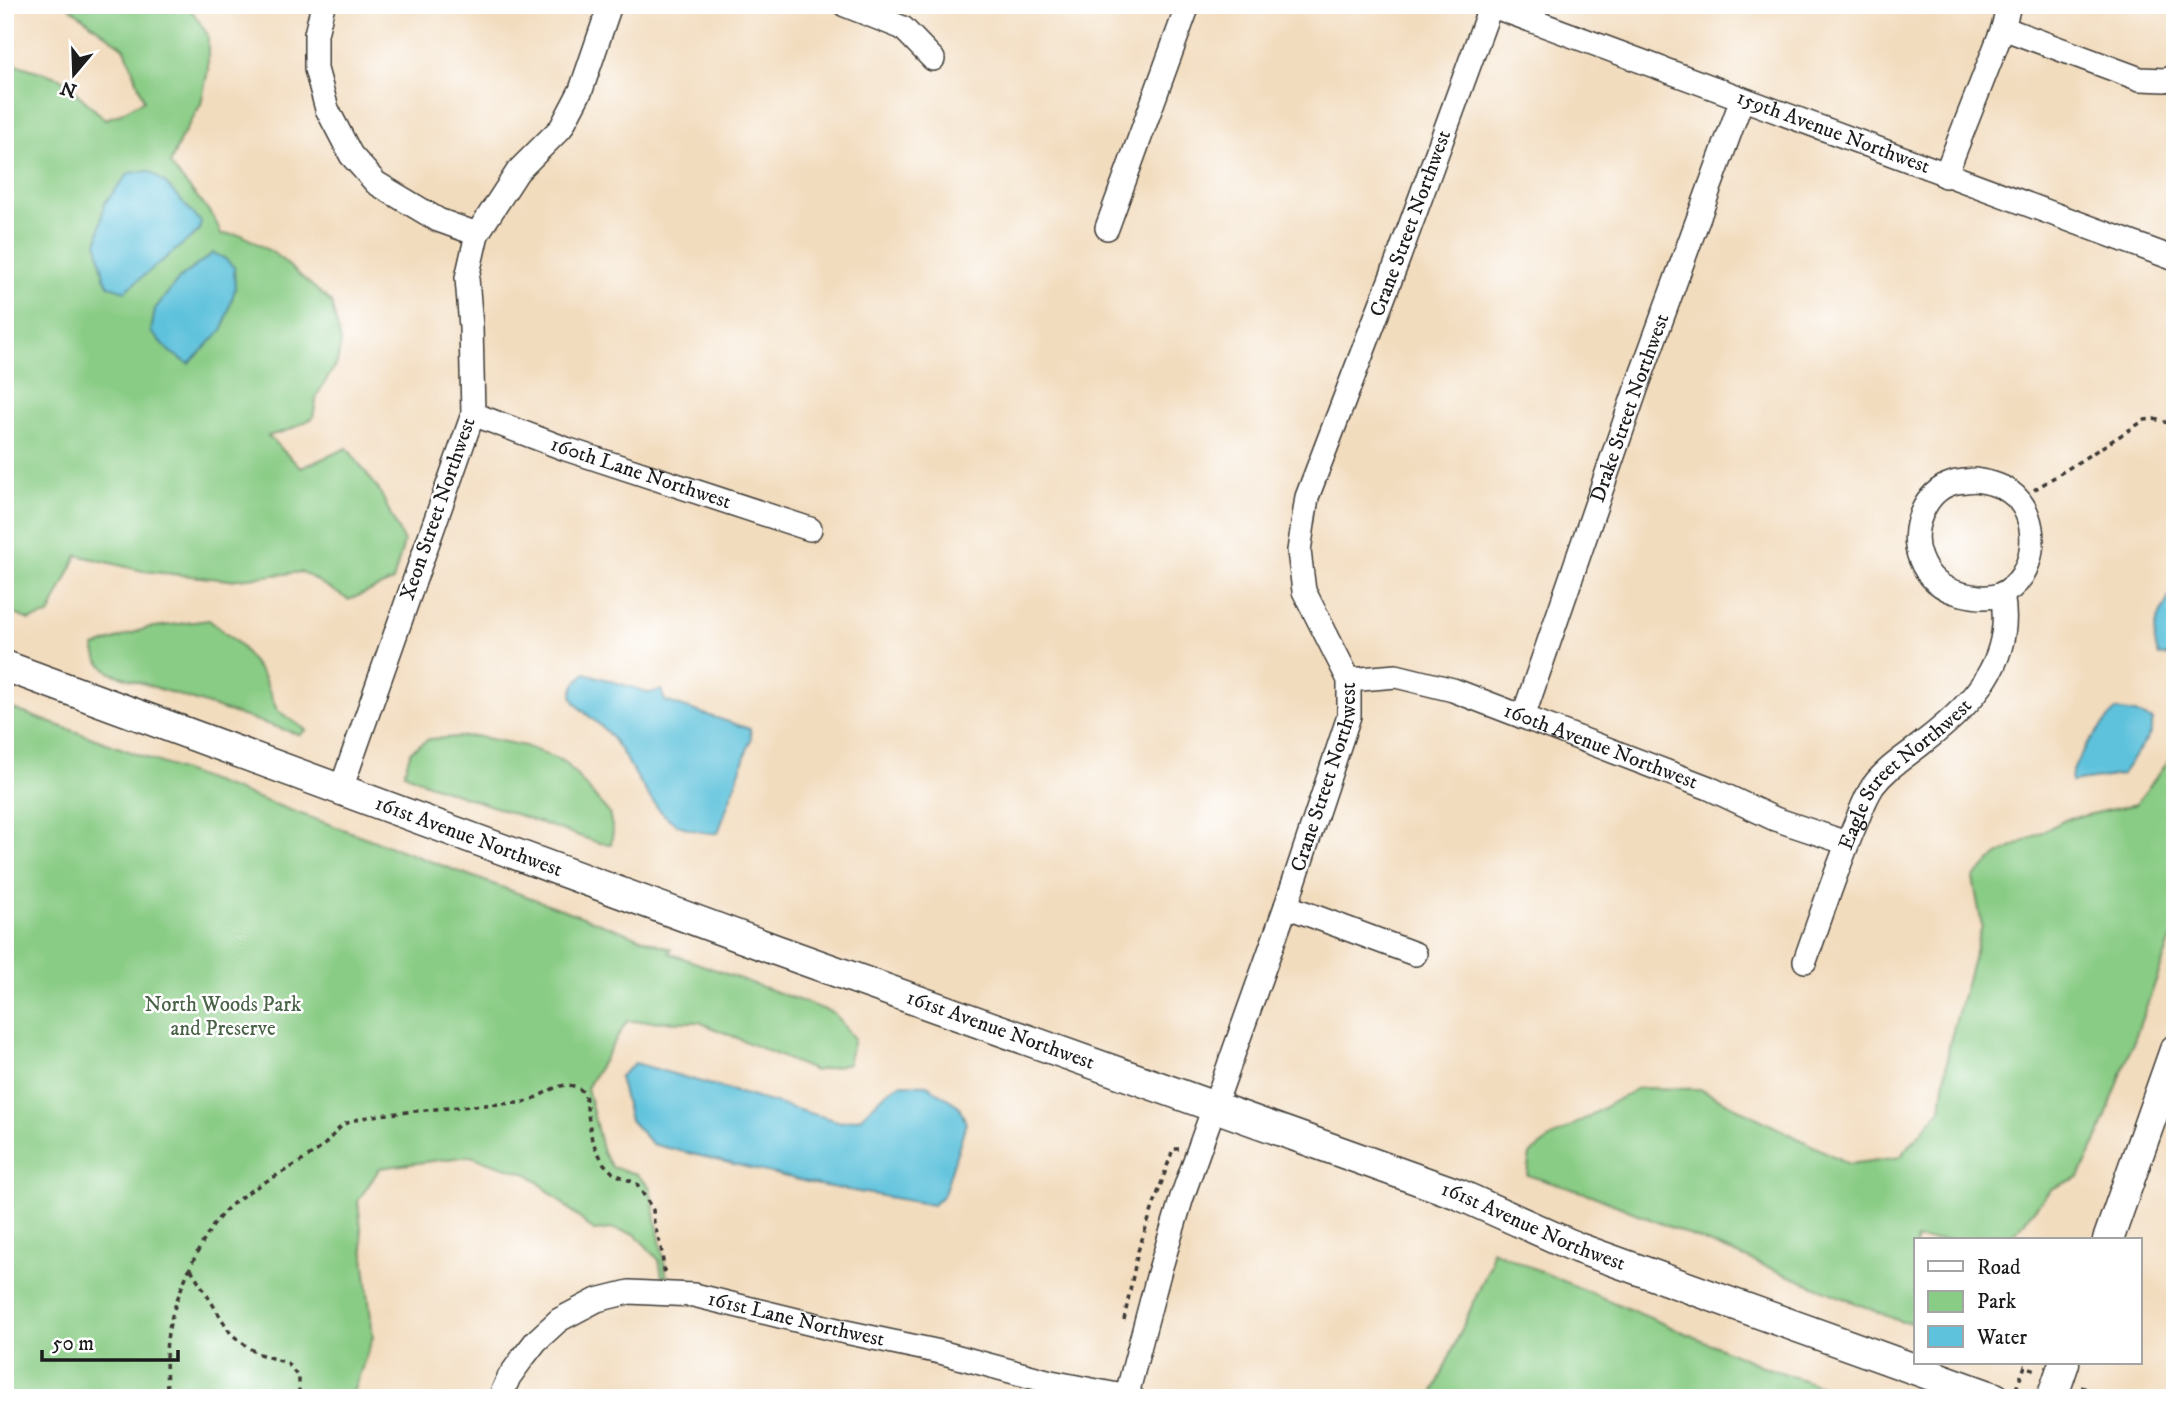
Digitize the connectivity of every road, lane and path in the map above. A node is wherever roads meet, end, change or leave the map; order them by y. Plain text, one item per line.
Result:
1 (323, 5) edge
2 (610, 5) edge
3 (845, 5) edge
4 (1188, 5) edge
5 (1490, 5) edge
6 (2009, 5) edge
7 (2003, 28) junction
8 (933, 59) dead end
9 (2175, 76) edge
10 (1742, 99) junction
11 (1945, 176) junction
12 (1107, 229) dead end
13 (477, 234) junction
14 (2175, 259) edge
15 (473, 414) junction
16 (2175, 425) edge
17 (2019, 500) junction
18 (810, 529) dead end
19 (2002, 594) junction
20 (5, 666) edge
21 (1349, 680) junction
22 (1523, 717) junction
23 (341, 789) junction
24 (1847, 843) junction
25 (1286, 905) junction
26 (1415, 954) dead end
27 (1805, 961) dead end
28 (2175, 1050) edge
29 (1214, 1107) junction
30 (2109, 1238) edge
31 (191, 1269) junction
32 (665, 1294) junction
33 (2064, 1364) edge
34 (1129, 1397) edge
35 (167, 1398) edge
36 (299, 1398) edge
37 (500, 1398) edge
38 (1995, 1398) edge
39 (2052, 1398) edge

1 - 13 street
2 - 13 street
3 - 8 street
4 - 12 street
5 - 10 street, 159th Avenue Northwest
5 - 21 street, Crane Street Northwest
6 - 7 street
7 - 9 street
7 - 11 street
10 - 11 street, 159th Avenue Northwest
10 - 22 street, Drake Street Northwest
11 - 14 street, 159th Avenue Northwest
13 - 15 street, Xeon Street Northwest
15 - 18 street, 160th Lane Northwest
15 - 23 street, Xeon Street Northwest
16 - 17 path
17 - 19 street
17 - 19 street
19 - 24 street, Eagle Street Northwest
20 - 23 main road, 161st Avenue Northwest
21 - 22 street, 160th Avenue Northwest
21 - 25 street, Crane Street Northwest
22 - 24 street, 160th Avenue Northwest
23 - 29 main road, 161st Avenue Northwest
24 - 27 street, Eagle Street Northwest
25 - 26 street
25 - 29 street, Crane Street Northwest
28 - 30 main road
29 - 34 street, Crane Street Northwest
29 - 38 main road, 161st Avenue Northwest
31 - 32 path
31 - 35 path
31 - 36 path
32 - 34 street, 161st Lane Northwest
32 - 37 street, 161st Lane Northwest
33 - 39 main road

